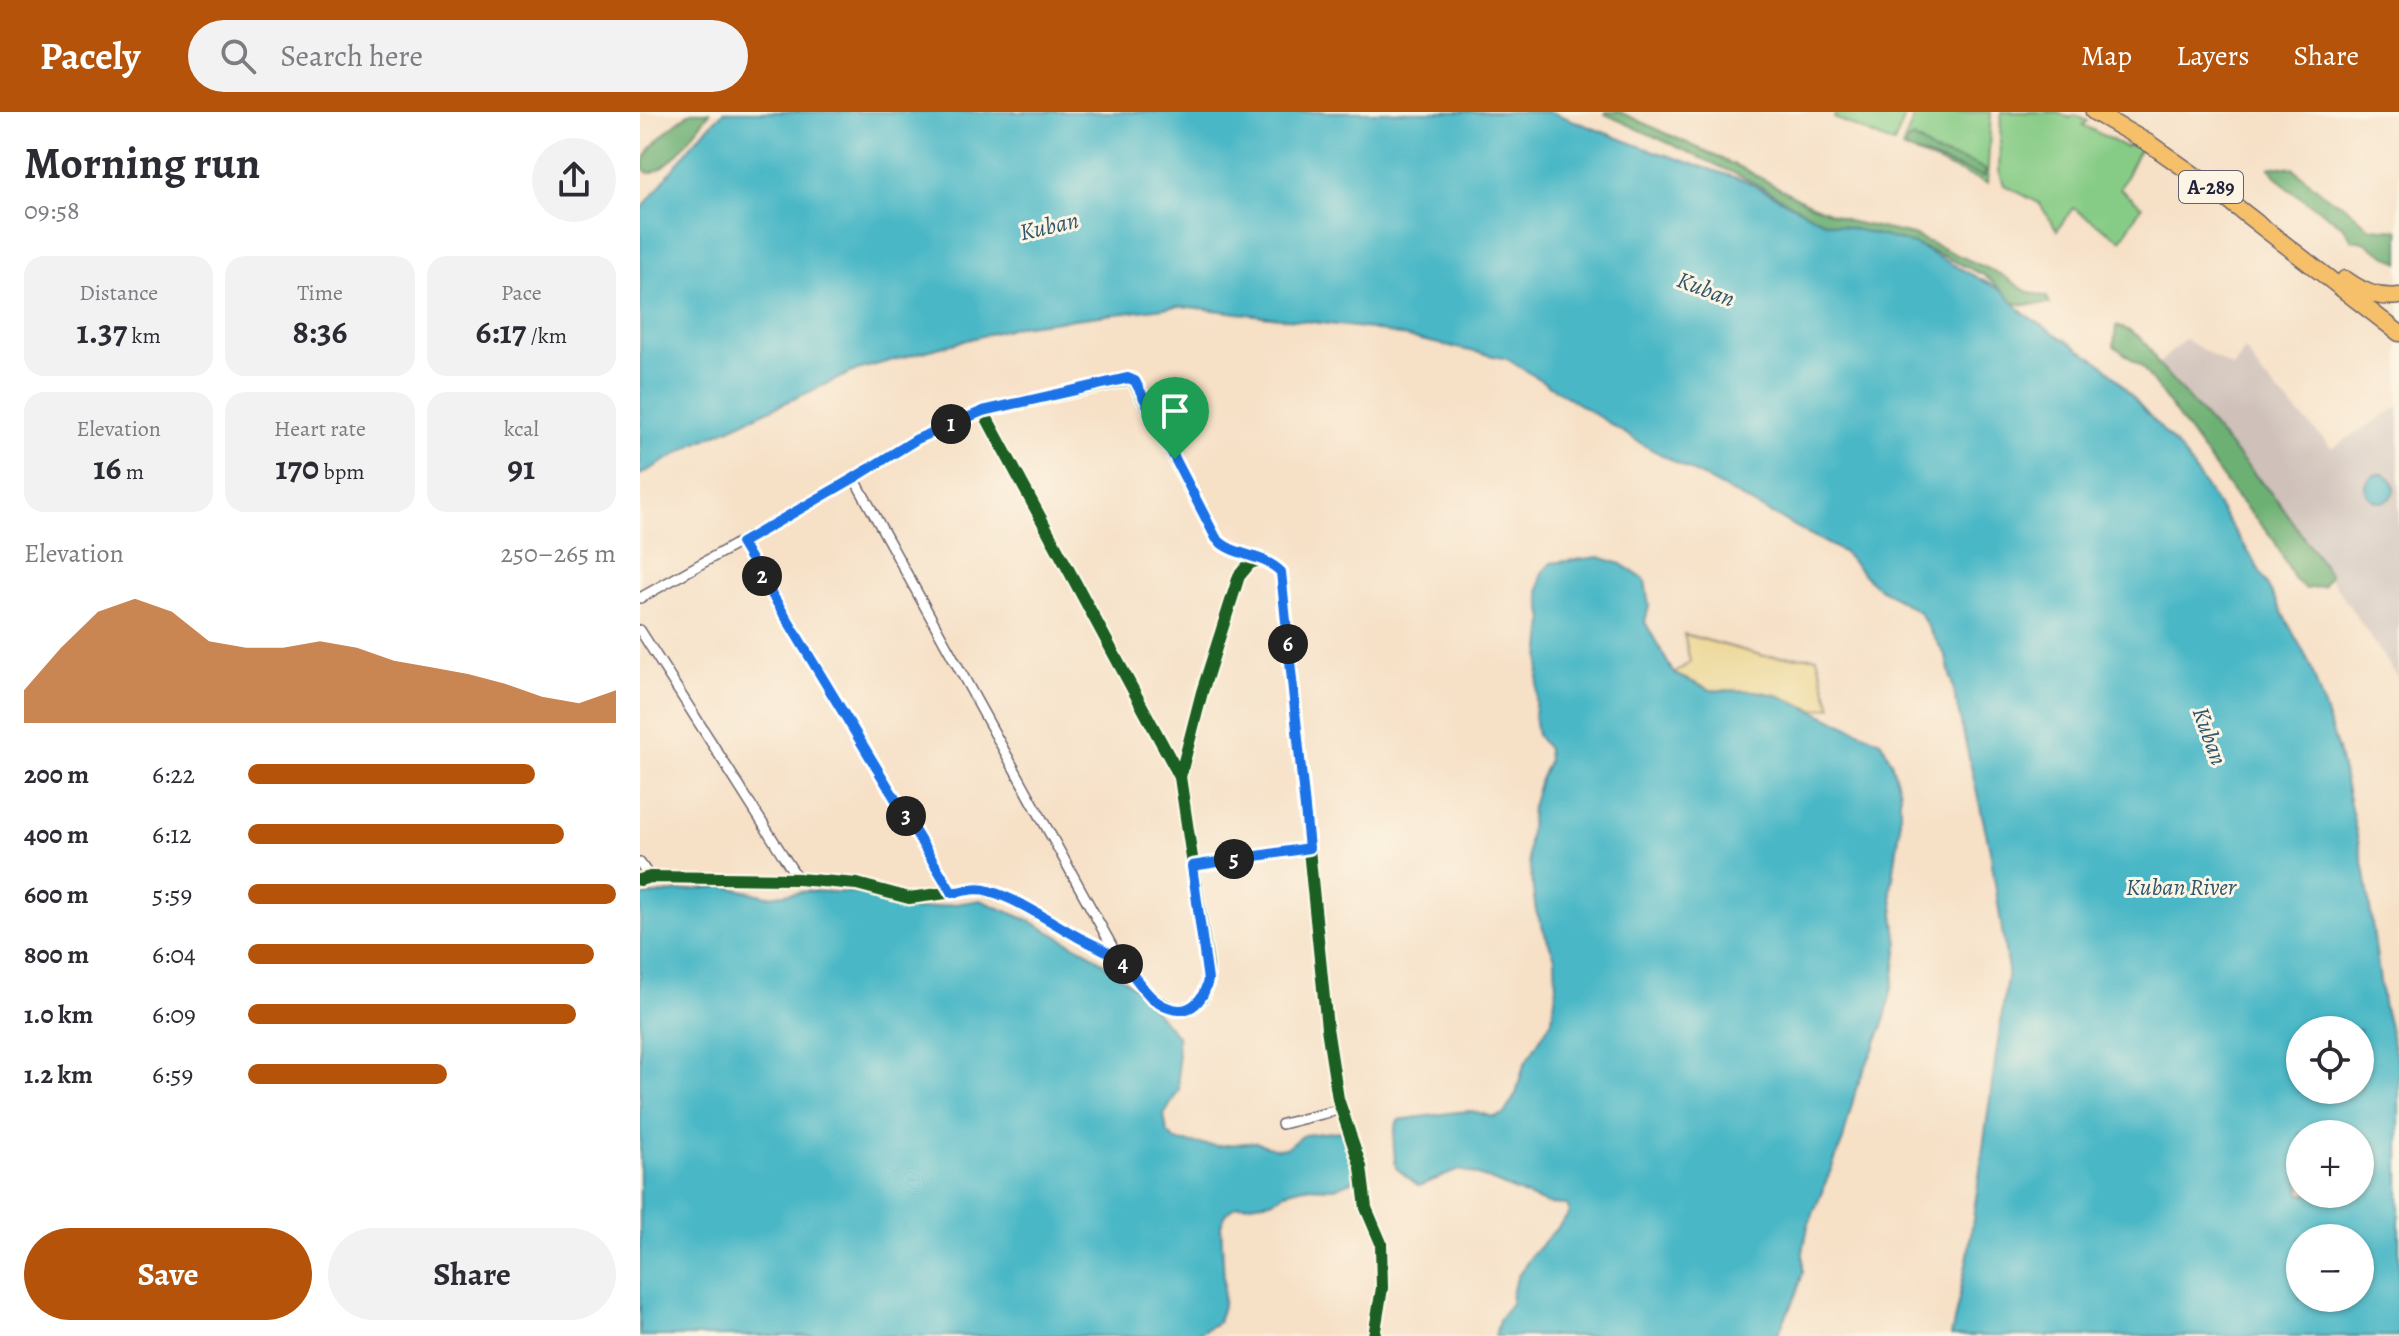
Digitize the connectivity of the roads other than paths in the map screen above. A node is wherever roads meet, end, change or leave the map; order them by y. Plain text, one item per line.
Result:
1 (2094, 112) edge
2 (2114, 112) edge
3 (2399, 296) edge
4 (2398, 333) edge
5 (983, 411) junction
6 (854, 478) junction
7 (741, 543) junction
8 (1263, 559) junction
9 (640, 598) edge
10 (640, 630) edge
11 (1180, 777) junction
12 (1309, 848) junction
13 (640, 863) edge
14 (1192, 866) junction
15 (645, 878) edge
16 (798, 879) junction
17 (952, 893) junction
18 (1119, 959) junction
19 (1342, 1109) junction
20 (1282, 1124) dead end
21 (1374, 1336) edge

1 - 4 highway, А-289
2 - 3 highway, А-289
5 - 6 street
5 - 8 street
5 - 11 street
6 - 7 street
6 - 18 street
7 - 9 street
7 - 17 street
8 - 11 street
8 - 12 street
10 - 16 street
11 - 14 street
12 - 14 street
12 - 19 street
13 - 15 street
14 - 18 street
15 - 16 street
16 - 17 street
17 - 18 street
19 - 20 street
19 - 21 street

